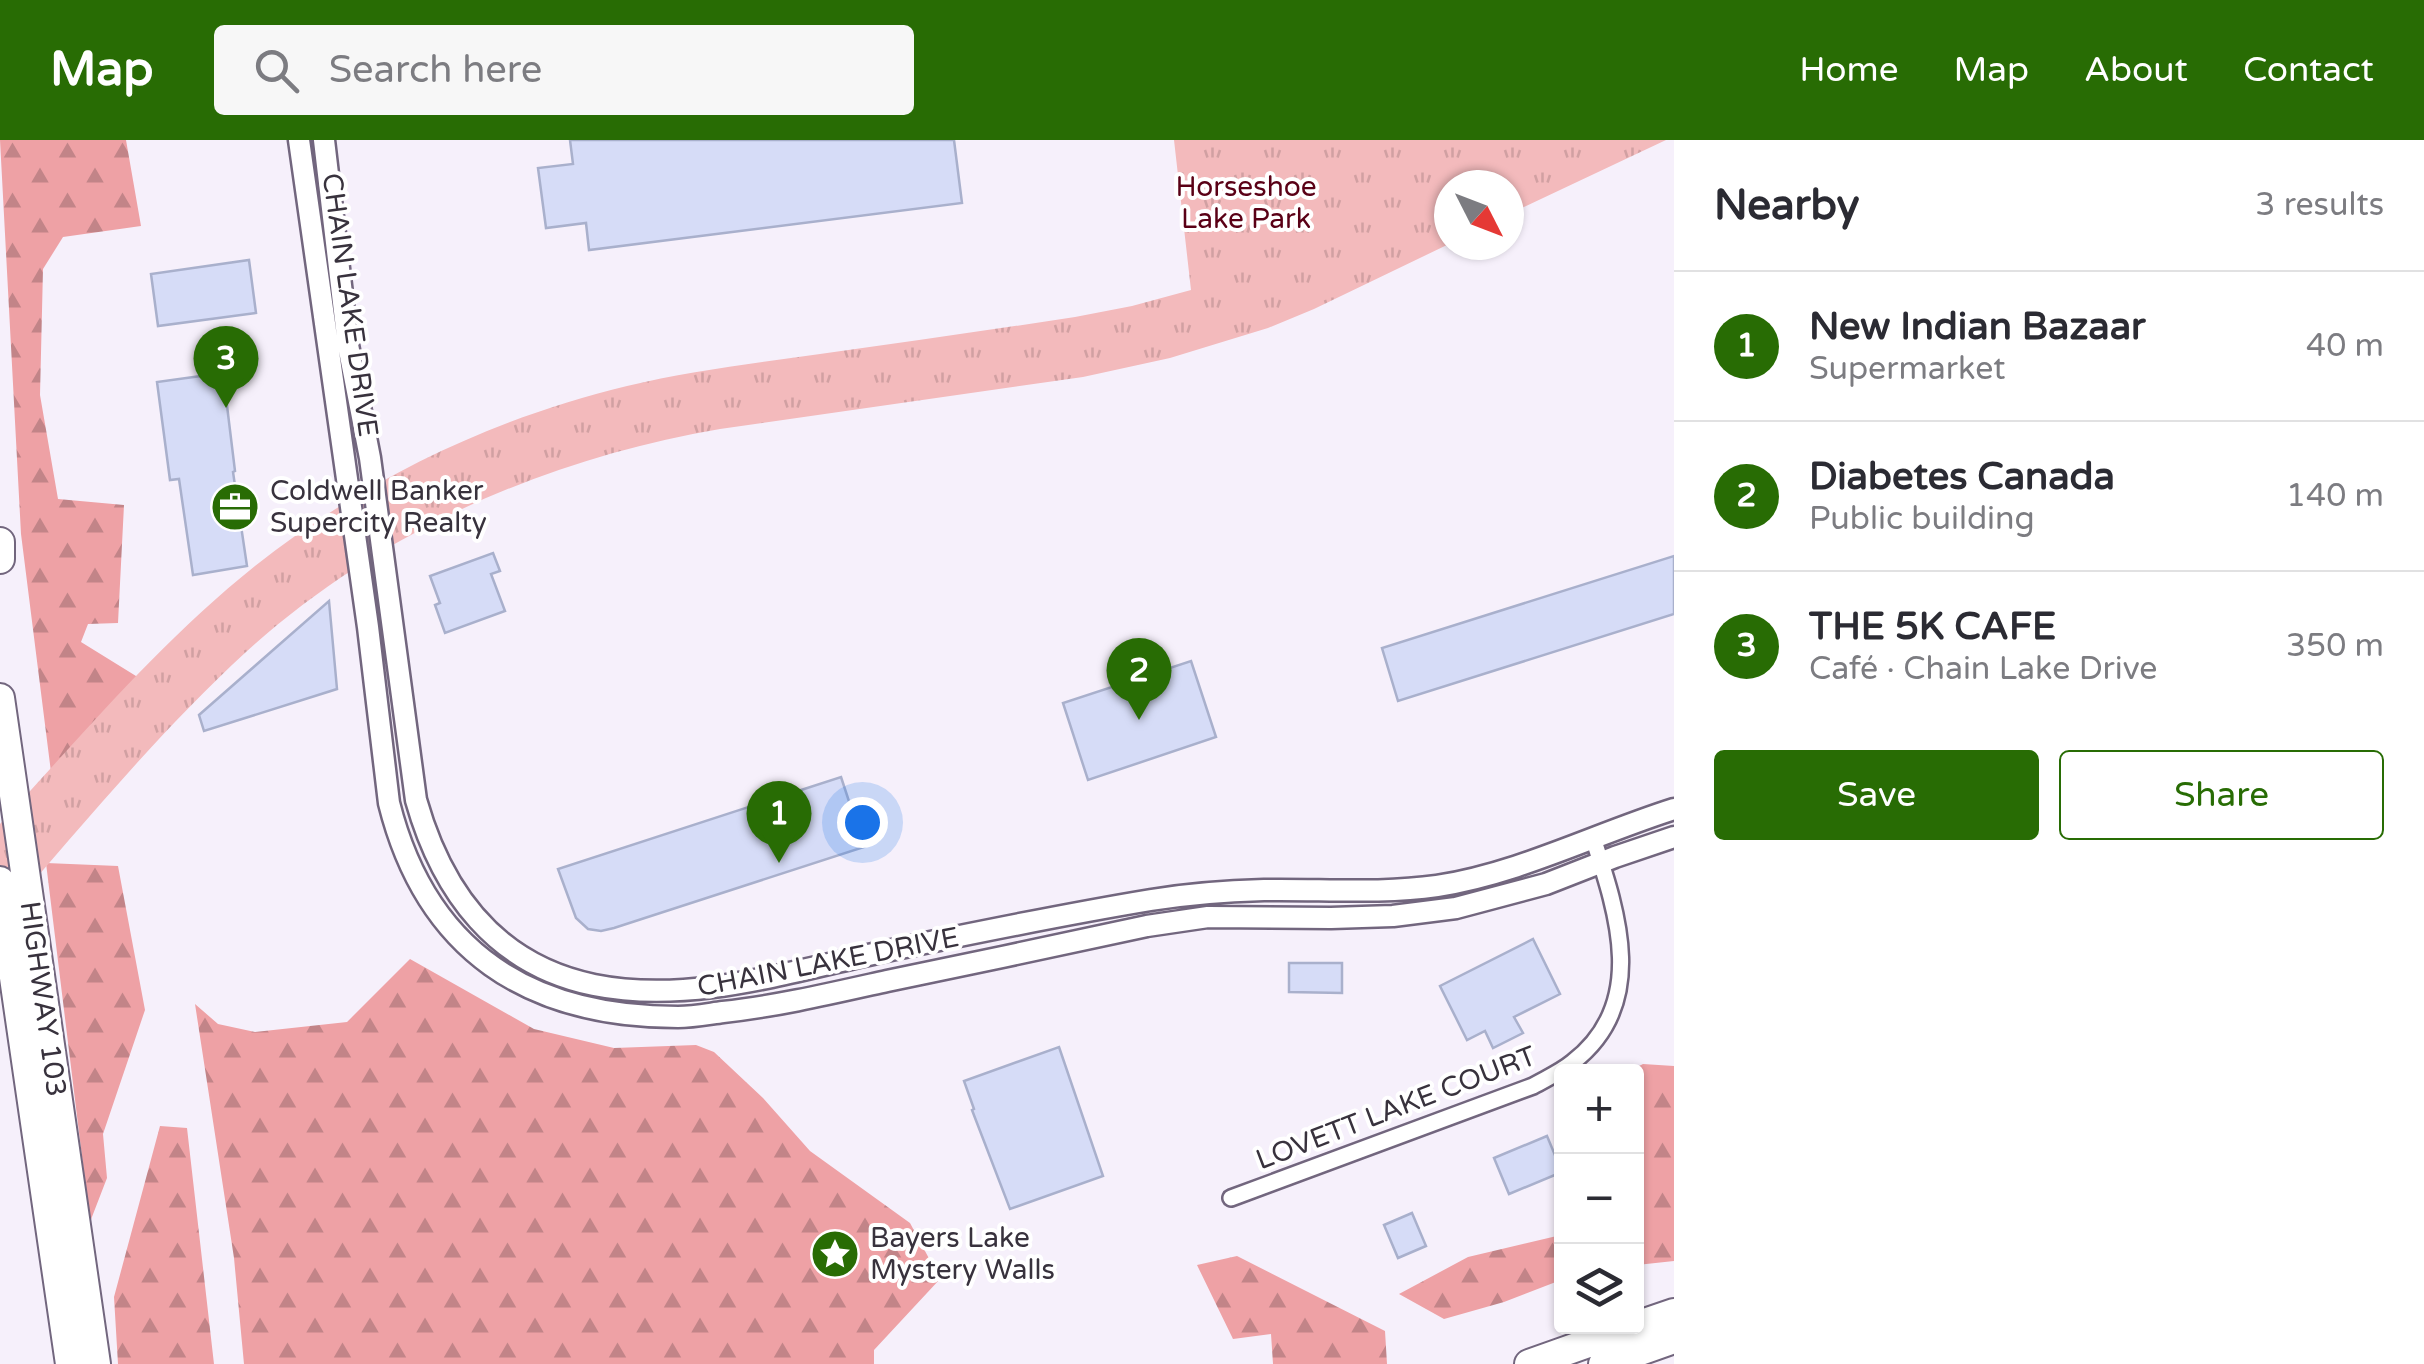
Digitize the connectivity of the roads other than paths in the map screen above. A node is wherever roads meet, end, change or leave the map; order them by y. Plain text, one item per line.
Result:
1 (299, 140) edge
2 (324, 140) edge
3 (0, 542) edge
4 (0, 559) edge
5 (0, 698) edge
6 (1674, 809) edge
7 (1674, 837) edge
8 (1593, 838) junction
9 (1601, 864) junction
10 (0, 880) edge
11 (1231, 1198) dead end
12 (1674, 1313) edge
13 (1644, 1323) edge
14 (1613, 1334) edge
15 (1674, 1339) edge
16 (70, 1364) edge
17 (98, 1364) edge
18 (1529, 1364) edge
19 (1604, 1364) edge

1 - 9 street, CHAIN LAKE DRIVE
2 - 8 street, CHAIN LAKE DRIVE
3 - 4 highway
5 - 17 highway, HIGHWAY 103
6 - 8 street, CHAIN LAKE DRIVE
7 - 9 street, CHAIN LAKE DRIVE
8 - 9 street, LOVETT LAKE COURT
9 - 11 street, LOVETT LAKE COURT
10 - 16 highway, HIGHWAY 103
12 - 13 highway
14 - 18 highway
15 - 19 highway

